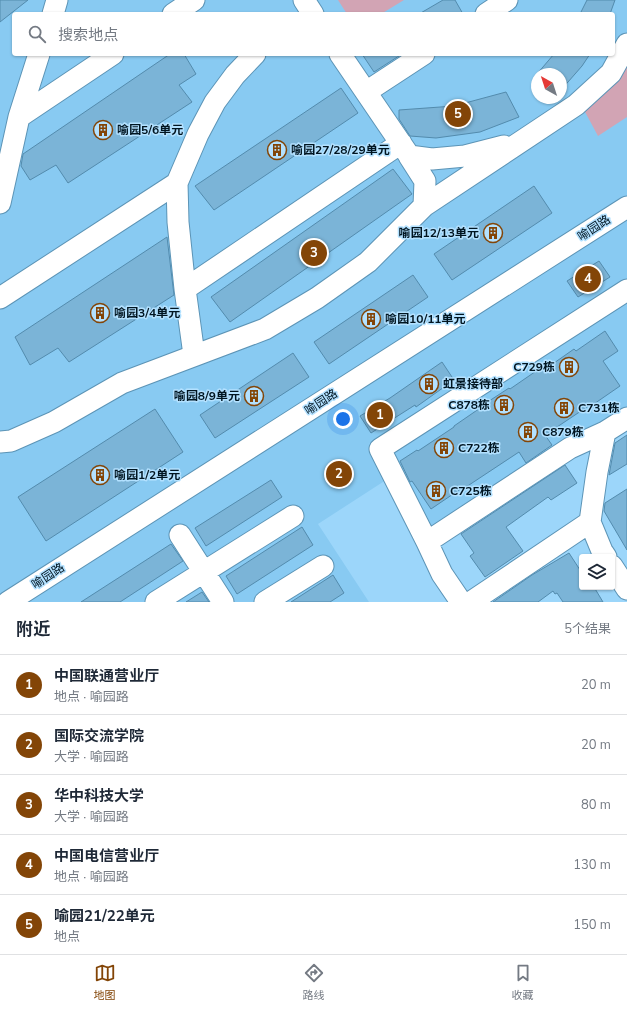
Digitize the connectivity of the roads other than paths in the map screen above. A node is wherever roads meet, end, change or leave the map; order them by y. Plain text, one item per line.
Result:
1 (57, 0) edge
2 (194, 0) edge
3 (507, 0) edge
4 (53, 12) edge
5 (176, 12) edge
6 (489, 12) edge
7 (627, 44) edge
8 (38, 56) edge
9 (110, 56) edge
10 (253, 56) edge
11 (341, 56) edge
12 (421, 56) edge
13 (366, 92) junction
14 (19, 117) junction
15 (522, 141) junction
16 (405, 150) junction
17 (177, 183) junction
18 (1, 193) edge
19 (424, 206) junction
20 (627, 207) edge
21 (185, 289) junction
22 (625, 295) edge
23 (0, 298) edge
24 (194, 355) junction
25 (627, 418) edge
26 (605, 432) junction
27 (0, 442) edge
28 (293, 516) dead end
29 (590, 522) junction
30 (180, 535) dead end
31 (427, 542) junction
32 (604, 554) edge
33 (323, 566) dead end
34 (615, 571) edge
35 (204, 572) junction
36 (627, 589) edge
37 (627, 598) edge
38 (8, 601) edge
39 (156, 602) edge
40 (223, 602) edge
41 (266, 602) edge
42 (461, 602) edge
43 (471, 602) edge
44 (621, 602) edge

1 - 4 street
2 - 5 street
3 - 6 street
7 - 15 street
8 - 14 street
9 - 14 street
10 - 17 street
11 - 13 street
12 - 13 street
13 - 16 street
14 - 18 street
15 - 16 street
15 - 19 street
16 - 19 street
16 - 21 street
17 - 21 street
17 - 23 street
19 - 24 street
20 - 38 street, 喻园路
21 - 24 street
22 - 31 street
24 - 27 street
25 - 26 street
26 - 29 street
26 - 31 street
28 - 35 street
29 - 32 street
29 - 43 street
30 - 35 street
31 - 42 street
33 - 41 street
34 - 36 street
35 - 39 street
35 - 40 street
37 - 44 street

